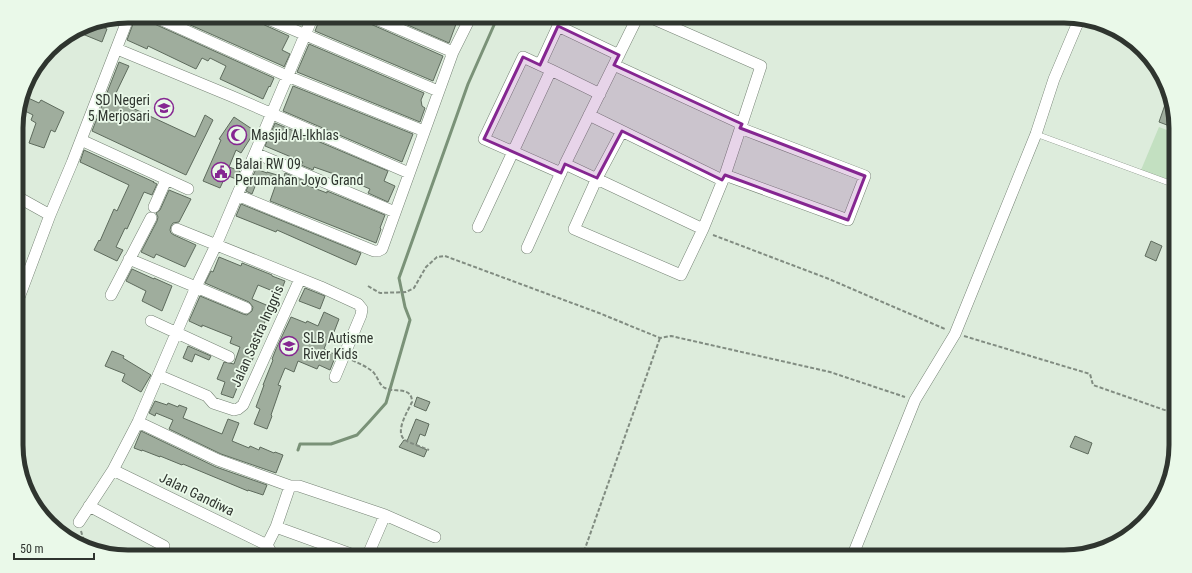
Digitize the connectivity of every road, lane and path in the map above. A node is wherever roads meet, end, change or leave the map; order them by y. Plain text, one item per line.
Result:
1 (126, 23) edge
2 (169, 23) edge
3 (277, 23) edge
4 (310, 23) edge
5 (385, 23) edge
6 (468, 23) edge
7 (635, 23) edge
8 (663, 23) edge
9 (1077, 24) edge
10 (304, 35) junction
11 (117, 49) junction
12 (453, 52) junction
13 (617, 60) junction
14 (540, 65) junction
15 (551, 70) junction
16 (287, 76) junction
17 (438, 91) junction
18 (600, 94) junction
19 (271, 114) junction
20 (589, 116) junction
21 (741, 126) junction
22 (424, 131) junction
23 (622, 131) junction
24 (1036, 134) junction
25 (81, 140) junction
26 (513, 152) junction
27 (255, 153) junction
28 (563, 168) junction
29 (409, 173) junction
30 (724, 177) junction
31 (597, 178) junction
32 (166, 180) junction
33 (1169, 183) edge
34 (188, 189) dead end
35 (237, 195) junction
36 (23, 200) edge
37 (395, 212) junction
38 (50, 215) junction
39 (478, 227) dead end
40 (177, 228) dead end
41 (703, 229) junction
42 (713, 235) dead end
43 (216, 245) junction
44 (527, 248) dead end
45 (129, 259) junction
46 (300, 279) junction
47 (368, 286) dead end
48 (23, 287) edge
49 (196, 287) junction
50 (111, 295) dead end
51 (246, 308) dead end
52 (151, 321) dead end
53 (176, 333) junction
54 (955, 334) junction
55 (660, 338) junction
56 (229, 356) dead end
57 (344, 357) junction
58 (158, 375) junction
59 (335, 377) dead end
60 (916, 400) junction
61 (1169, 412) edge
62 (138, 422) junction
63 (429, 450) dead end
64 (113, 470) junction
65 (290, 486) junction
66 (90, 506) junction
67 (385, 515) junction
68 (79, 522) joint
69 (276, 527) junction
70 (435, 537) dead end
71 (85, 540) edge
72 (267, 545) junction
73 (164, 546) dead end
74 (270, 550) edge
75 (340, 550) edge
76 (370, 550) edge
77 (584, 550) edge
78 (855, 550) edge

1 - 11 street
2 - 16 street
3 - 10 street
4 - 10 street
5 - 12 street
6 - 12 street
7 - 13 street
8 - 21 street
9 - 24 street
10 - 16 street
10 - 17 street
11 - 19 street
11 - 25 street
12 - 17 street
13 - 14 street
13 - 18 street
13 - 21 street
14 - 15 street
14 - 26 street
15 - 18 street
15 - 26 street
16 - 19 street
16 - 22 street
17 - 22 street
18 - 20 street
19 - 27 street
19 - 29 street
20 - 23 street
20 - 28 street
21 - 30 street
21 - 30 street
22 - 29 street
23 - 30 street
23 - 31 street
24 - 33 lane
24 - 54 street
25 - 32 street
25 - 38 street
26 - 28 street
26 - 39 street
27 - 35 street
27 - 37 street
28 - 31 street
28 - 44 street
29 - 37 street
30 - 41 street
31 - 41 street
31 - 41 street
32 - 34 street
32 - 45 street
35 - 37 street
35 - 43 street
36 - 38 street
38 - 48 street
40 - 43 street
42 - 54 path
43 - 46 street
43 - 49 street
45 - 49 street
45 - 50 street
46 - 57 street
46 - 58 street, Jalan Sastra Inggris
47 - 55 path
49 - 51 street
49 - 53 street
52 - 53 street
53 - 56 street
53 - 58 street
54 - 60 street
54 - 61 path
55 - 60 path
55 - 77 path
57 - 59 street
57 - 63 path
58 - 62 street
60 - 78 street
62 - 64 street
62 - 65 street
64 - 66 street
64 - 72 street, Jalan Gandiwa
65 - 67 street
65 - 69 street
66 - 68 street
66 - 73 street
67 - 70 street
67 - 76 street
68 - 71 path
69 - 72 street
69 - 75 street
72 - 74 street, Jalan Gandiwa

